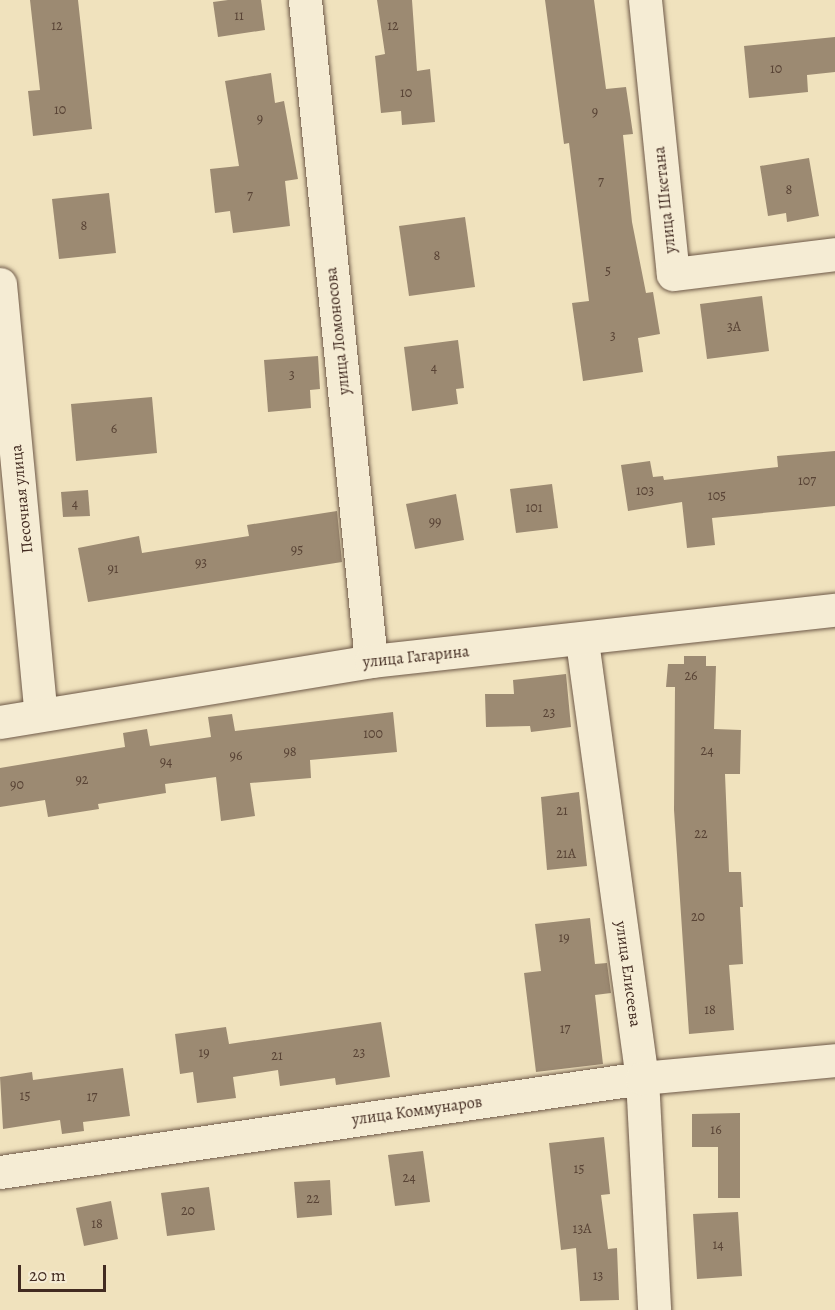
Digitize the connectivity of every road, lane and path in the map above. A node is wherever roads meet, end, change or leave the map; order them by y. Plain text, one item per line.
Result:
1 (305, 0) edge
2 (645, 0) edge
3 (835, 254) edge
4 (0, 284) edge
5 (835, 610) edge
6 (582, 641) junction
7 (371, 661) junction
8 (41, 714) junction
9 (0, 722) edge
10 (835, 1060) edge
11 (642, 1078) junction
12 (0, 1172) edge
13 (654, 1310) edge

1 - 7 street, улица Ломоносова
2 - 3 street, улица Шкетана
4 - 8 street, Песочная улица
5 - 6 street, улица Гагарина
6 - 7 street, улица Гагарина
6 - 11 street, улица Елисеева
7 - 8 street, улица Гагарина
8 - 9 street, улица Гагарина
10 - 11 street, улица Коммунаров
11 - 12 street, улица Коммунаров
11 - 13 street, улица Елисеева

